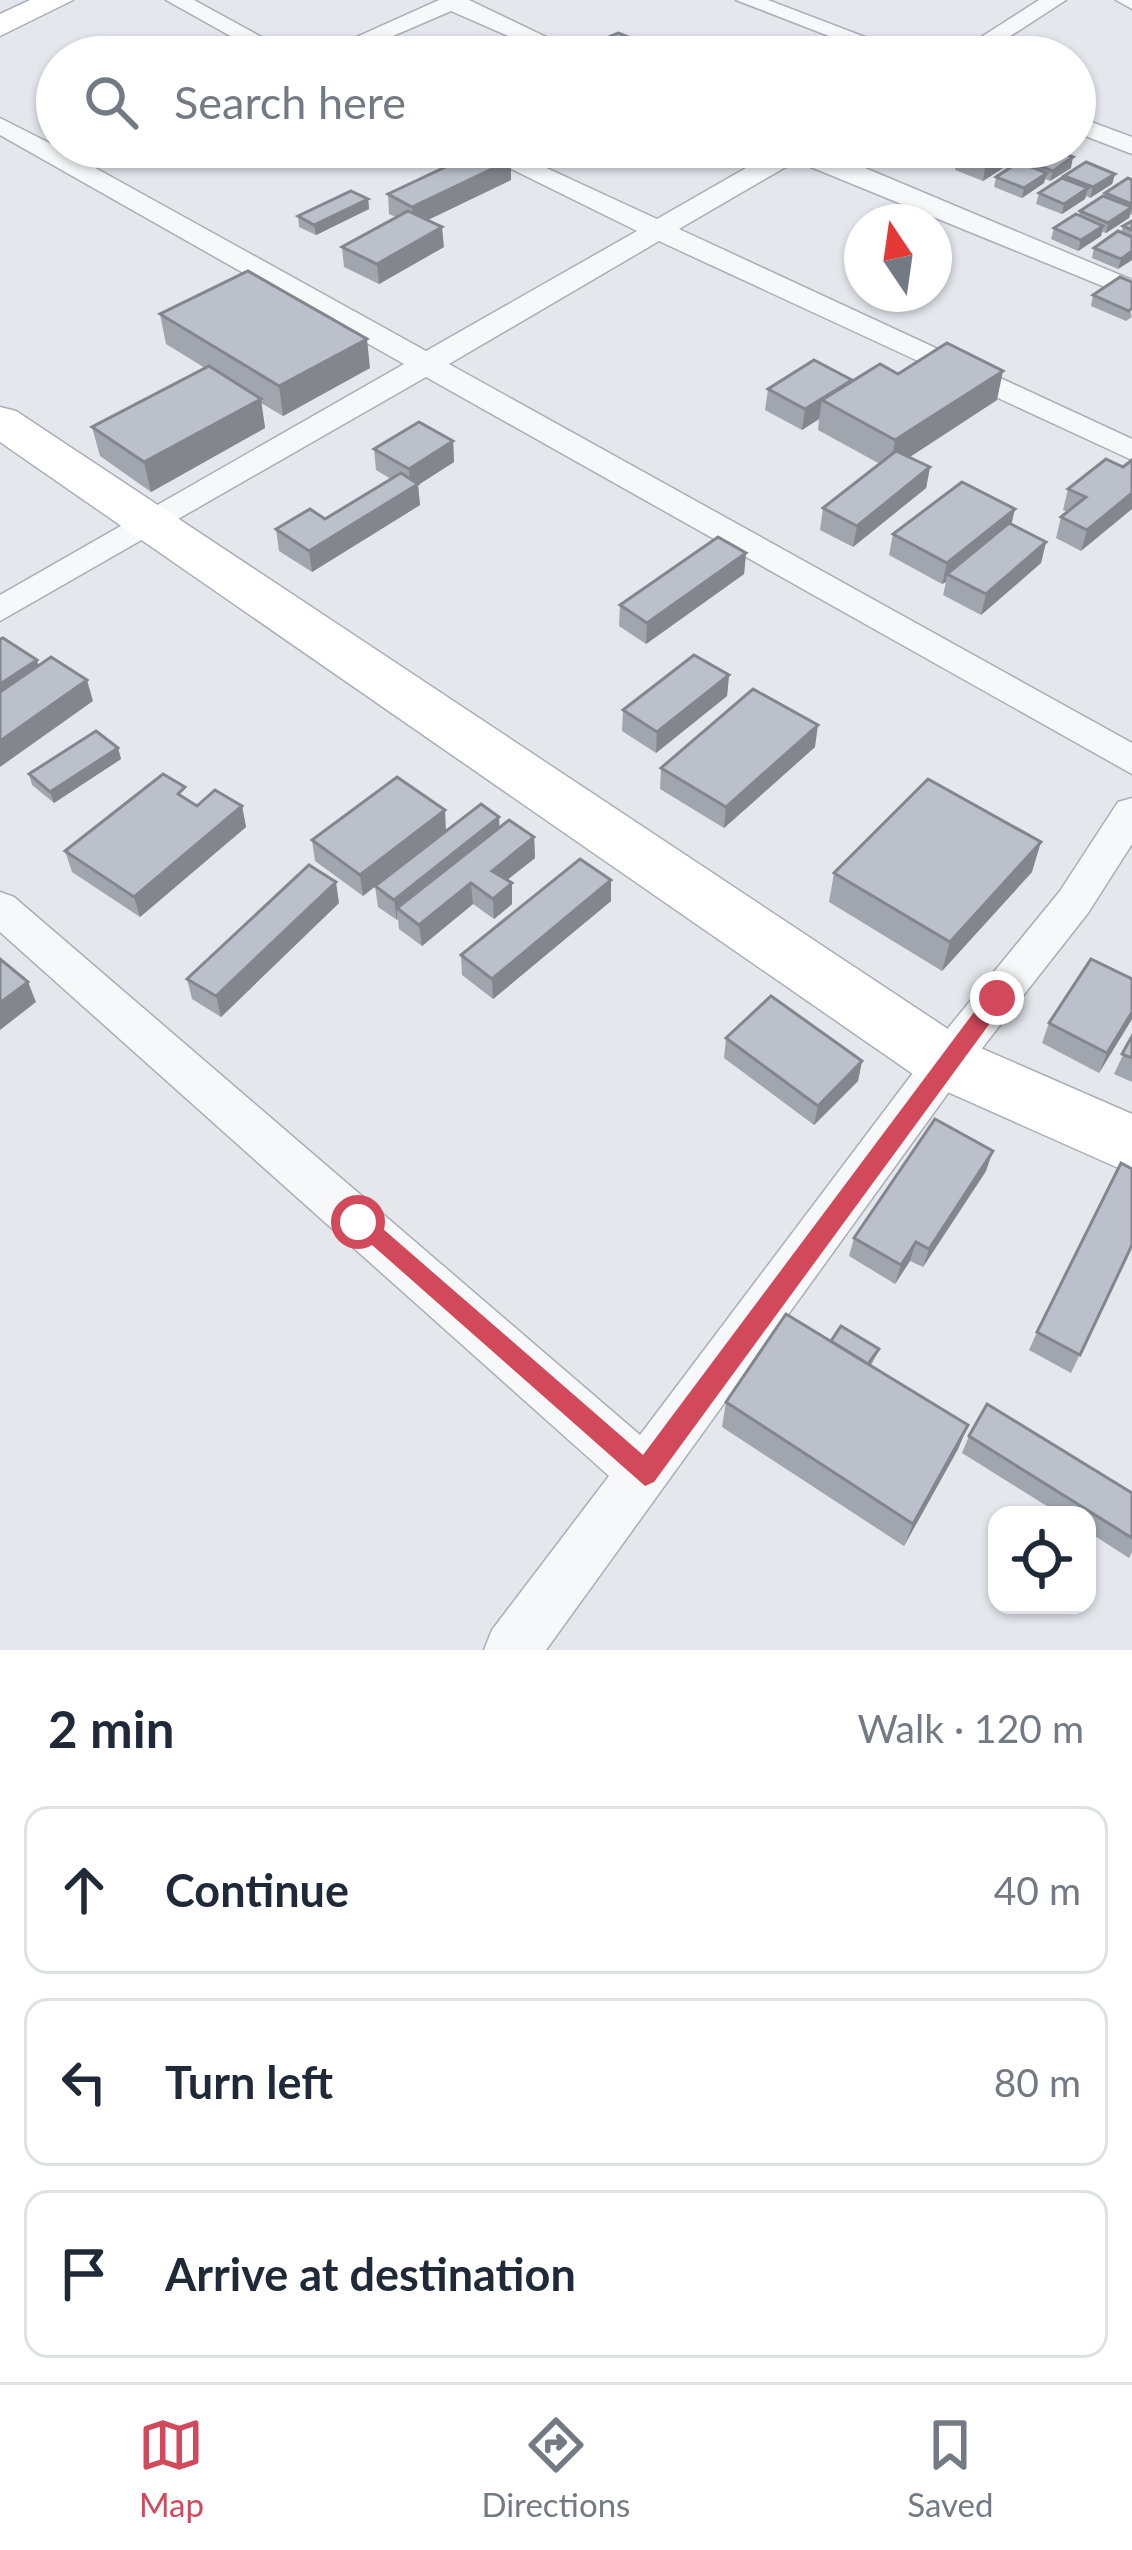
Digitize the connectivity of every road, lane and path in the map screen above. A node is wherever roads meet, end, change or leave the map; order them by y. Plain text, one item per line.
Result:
1 (57, 0) edge
2 (177, 0) edge
3 (747, 0) edge
4 (1055, 0) edge
5 (454, 1) edge
6 (0, 26) edge
7 (246, 36) edge
8 (373, 36) edge
9 (530, 36) edge
10 (847, 36) edge
11 (996, 36) edge
12 (0, 125) edge
13 (1096, 131) edge
14 (36, 145) edge
15 (1132, 146) edge
16 (77, 168) edge
17 (526, 168) edge
18 (759, 168) edge
19 (841, 168) edge
20 (656, 228) junction
21 (1132, 290) edge
22 (425, 367) junction
23 (0, 421) edge
24 (1132, 451) edge
25 (152, 526) junction
26 (0, 610) edge
27 (1132, 760) edge
28 (1132, 812) edge
29 (0, 908) edge
30 (946, 1062) junction
31 (1132, 1145) edge
32 (645, 1473) junction
33 (512, 1650) edge

1 - 6 street
2 - 7 street
3 - 10 street
4 - 11 street
5 - 8 street
5 - 9 street
12 - 14 street
13 - 15 street
16 - 22 street
17 - 20 street
18 - 20 street
19 - 21 street
20 - 22 street
20 - 24 street
22 - 25 street
22 - 27 street
23 - 25 street
25 - 26 street
25 - 30 street
28 - 30 street
29 - 32 street
30 - 31 street
30 - 32 street
32 - 33 street

